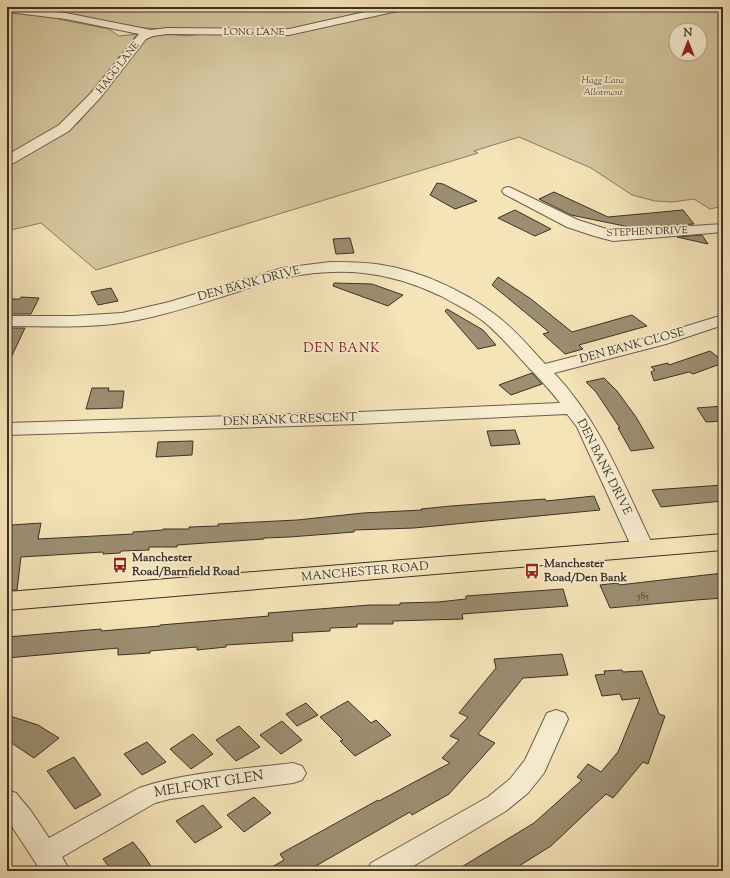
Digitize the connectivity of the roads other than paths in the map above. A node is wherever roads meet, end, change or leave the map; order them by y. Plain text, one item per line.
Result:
1 (402, 7) edge
2 (7, 9) edge
3 (151, 33) junction
4 (7, 161) edge
5 (509, 191) dead end
6 (723, 228) edge
7 (723, 320) edge
8 (7, 321) edge
9 (541, 371) junction
10 (572, 408) junction
11 (7, 429) edge
12 (723, 542) edge
13 (643, 548) junction
14 (7, 601) edge
15 (556, 719) dead end
16 (293, 773) dead end
17 (7, 800) edge
18 (50, 862) edge
19 (381, 871) edge

1 - 3 street, LONG LANE
2 - 3 street, HAGG LANE
3 - 4 street, HAGG LANE
5 - 6 street, STEPHEN DRIVE
7 - 9 street, DEN BANK CLOSE
8 - 9 street, DEN BANK DRIVE
9 - 10 street, DEN BANK DRIVE
10 - 11 street, DEN BANK CRESCENT
10 - 13 street, DEN BANK DRIVE
12 - 13 main road, MANCHESTER ROAD
13 - 14 main road, MANCHESTER ROAD
15 - 19 street
16 - 18 street, MELFORT GLEN
17 - 18 street

